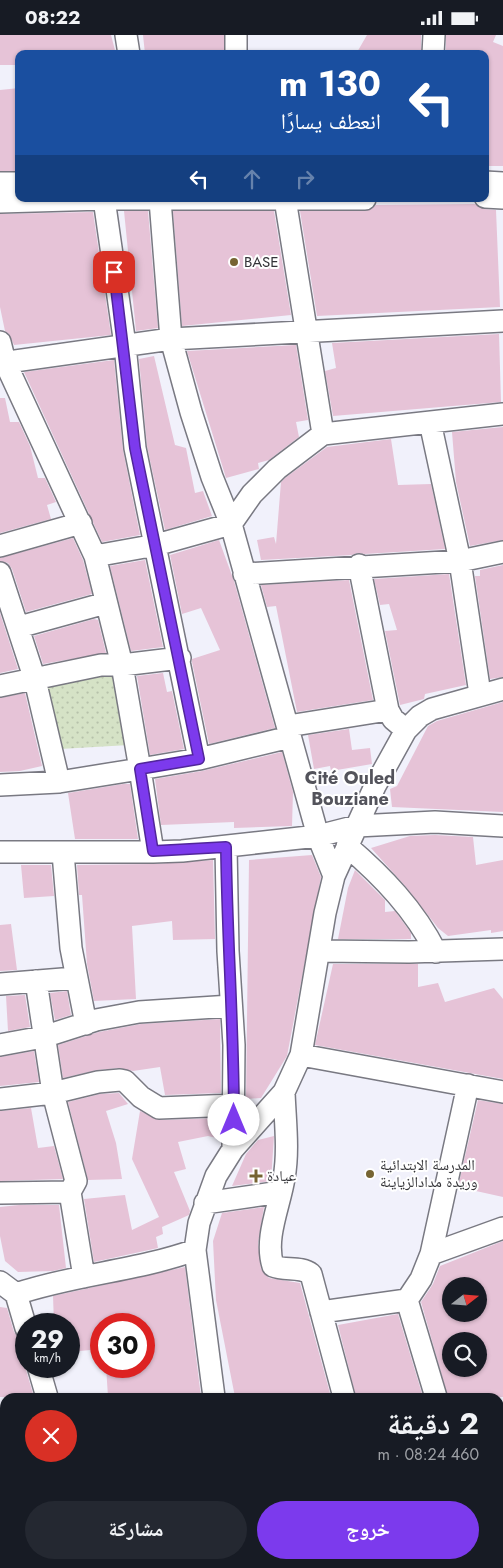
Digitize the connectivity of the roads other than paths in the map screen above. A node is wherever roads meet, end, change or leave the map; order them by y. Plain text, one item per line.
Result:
1 (127, 35) edge
2 (236, 35) edge
3 (434, 35) edge
4 (129, 50) edge
5 (236, 50) edge
6 (433, 50) edge
7 (489, 182) edge
8 (0, 183) edge
9 (15, 183) edge
10 (503, 183) edge
11 (489, 197) edge
12 (503, 198) edge
13 (0, 202) edge
14 (15, 202) edge
15 (104, 202) edge
16 (160, 202) edge
17 (286, 202) edge
18 (503, 321) edge
19 (308, 332) junction
20 (172, 339) junction
21 (125, 345) junction
22 (2, 355) edge
23 (503, 414) edge
24 (430, 422) junction
25 (323, 434) junction
26 (81, 523) junction
27 (231, 524) junction
28 (156, 545) junction
29 (0, 546) edge
30 (503, 552) edge
31 (95, 556) junction
32 (460, 561) junction
33 (359, 565) junction
34 (0, 573) edge
35 (244, 574) junction
36 (106, 603) junction
37 (19, 627) junction
38 (180, 658) junction
39 (122, 665) junction
40 (35, 680) junction
41 (0, 686) edge
42 (503, 689) edge
43 (480, 695) junction
44 (388, 710) junction
45 (406, 730) junction
46 (289, 732) junction
47 (199, 759) junction
48 (140, 769) junction
49 (59, 782) junction
50 (0, 785) edge
51 (357, 826) junction
52 (503, 826) edge
53 (318, 836) junction
54 (348, 846) junction
55 (226, 847) junction
56 (153, 851) junction
57 (0, 852) edge
58 (63, 853) junction
59 (334, 876) junction
60 (503, 949) edge
61 (320, 951) junction
62 (436, 952) junction
63 (75, 978) junction
64 (36, 981) junction
65 (0, 984) edge
66 (231, 1006) junction
67 (86, 1024) junction
68 (43, 1037) junction
69 (0, 1045) edge
70 (301, 1055) junction
71 (468, 1085) junction
72 (284, 1092) junction
73 (503, 1092) edge
74 (53, 1093) junction
75 (0, 1099) edge
76 (234, 1105) junction
77 (233, 1149) junction
78 (70, 1192) junction
79 (280, 1192) junction
80 (0, 1193) edge
81 (204, 1203) junction
82 (502, 1225) edge
83 (195, 1250) junction
84 (431, 1254) junction
85 (84, 1277) junction
86 (8, 1288) edge
87 (407, 1300) junction
88 (321, 1312) junction
89 (19, 1313) edge
90 (41, 1378) edge
91 (46, 1393) edge
92 (213, 1393) edge
93 (343, 1393) edge
94 (435, 1393) edge

1 - 4 street
2 - 5 street
3 - 6 street
7 - 10 street
8 - 9 street
11 - 12 street
13 - 14 street
15 - 21 street
16 - 20 street
17 - 19 street
18 - 19 street
19 - 20 street
19 - 25 street
20 - 21 street
20 - 27 street
21 - 22 street
21 - 28 street
22 - 26 street
23 - 24 street
24 - 25 street
24 - 32 street
25 - 27 street
26 - 29 street
26 - 31 street
27 - 28 street
27 - 35 street
28 - 31 street
28 - 38 street
30 - 32 street
31 - 36 street
32 - 33 street
32 - 43 street
33 - 35 street
33 - 44 street
34 - 37 street
35 - 46 street
36 - 37 street
36 - 39 street
37 - 40 street
38 - 39 street
38 - 47 street
39 - 40 street
39 - 48 street
40 - 41 street
40 - 49 street
42 - 43 street
43 - 45 street
44 - 45 street
44 - 46 street
45 - 51 street
46 - 47 street
46 - 53 street
47 - 48 street
48 - 49 street
48 - 56 street
49 - 50 street
51 - 52 street
51 - 53 street
51 - 54 street
53 - 55 street
53 - 59 street
54 - 59 street
54 - 62 street
55 - 56 street
55 - 66 street
56 - 58 street
57 - 58 street
58 - 63 street
59 - 61 street
60 - 62 street
61 - 62 street
61 - 70 street
63 - 64 street
63 - 67 street
64 - 65 street
64 - 68 street
66 - 67 street
66 - 76 street
67 - 68 street
68 - 69 street
68 - 74 street
70 - 71 street
70 - 72 street
71 - 73 street
71 - 84 street
72 - 77 street
72 - 79 street
74 - 75 street
74 - 76 street
74 - 78 street
76 - 77 street
77 - 81 street
78 - 80 street
78 - 85 street
79 - 81 street
79 - 88 street
81 - 83 street
82 - 84 street
83 - 85 street
83 - 92 street
84 - 87 street
85 - 86 street
86 - 89 street
87 - 88 street
87 - 94 street
88 - 93 street
90 - 91 street

